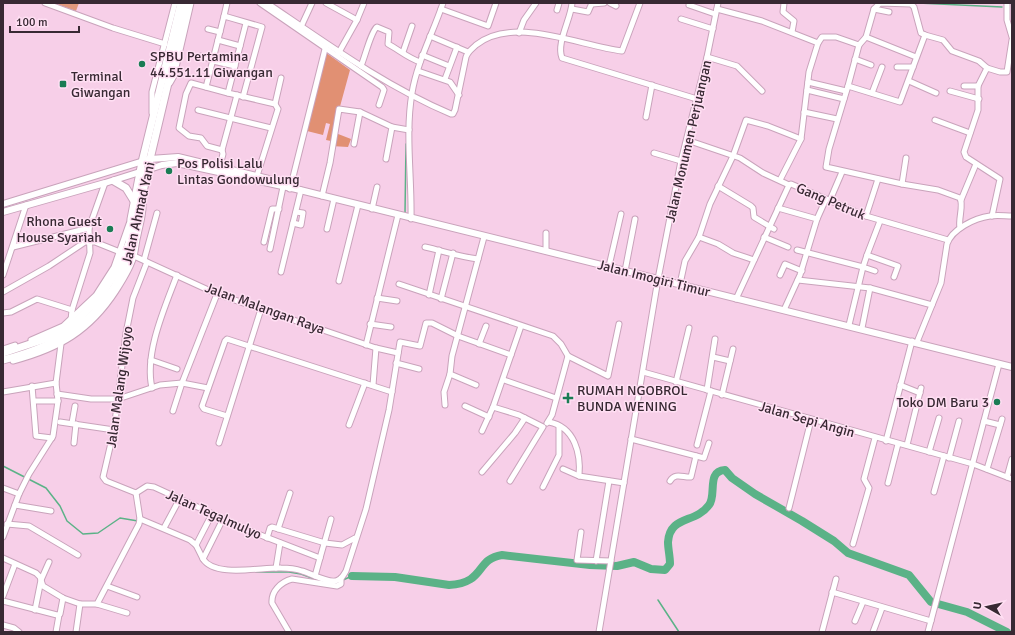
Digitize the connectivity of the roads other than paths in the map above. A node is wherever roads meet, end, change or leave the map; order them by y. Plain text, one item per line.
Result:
1 (45, 3) edge
2 (175, 3) edge
3 (181, 3) edge
4 (188, 3) edge
5 (191, 3) edge
6 (227, 3) edge
7 (260, 3) edge
8 (267, 3) edge
9 (312, 3) edge
10 (364, 3) edge
11 (496, 3) edge
12 (536, 3) edge
13 (559, 3) edge
14 (572, 3) edge
15 (592, 3) edge
16 (604, 3) edge
17 (610, 3) edge
18 (640, 3) edge
19 (718, 3) edge
20 (784, 3) edge
21 (1007, 3) edge
22 (329, 4) edge
23 (441, 5) edge
24 (689, 5) dead end
25 (616, 6) dead end
26 (572, 9) junction
27 (874, 9) junction
28 (557, 10) dead end
29 (716, 12) junction
30 (889, 12) dead end
31 (224, 16) junction
32 (681, 19) dead end
33 (357, 20) junction
34 (246, 23) junction
35 (179, 25) junction
36 (412, 26) dead end
37 (488, 26) junction
38 (300, 29) junction
39 (713, 29) junction
40 (208, 30) dead end
41 (220, 32) junction
42 (792, 32) junction
43 (519, 33) junction
44 (925, 35) junction
45 (430, 36) junction
46 (563, 37) junction
47 (866, 37) junction
48 (485, 38) junction
49 (1012, 39) edge
50 (218, 40) junction
51 (818, 42) junction
52 (165, 44) junction
53 (859, 45) junction
54 (240, 46) junction
55 (326, 46) junction
56 (457, 47) junction
57 (403, 52) junction
58 (468, 52) junction
59 (338, 54) junction
60 (422, 55) junction
61 (201, 56) dead end
62 (707, 57) junction
63 (916, 57) junction
64 (855, 59) junction
65 (213, 60) junction
66 (420, 62) junction
67 (871, 65) dead end
68 (235, 66) junction
69 (449, 66) junction
70 (358, 67) junction
71 (882, 67) dead end
72 (897, 67) dead end
73 (913, 67) junction
74 (987, 68) junction
75 (418, 71) junction
76 (281, 78) dead end
77 (445, 79) junction
78 (378, 80) junction
79 (909, 81) junction
80 (808, 82) junction
81 (652, 85) junction
82 (964, 86) dead end
83 (978, 86) junction
84 (167, 87) junction
85 (206, 87) junction
86 (847, 88) junction
87 (806, 90) junction
88 (762, 91) dead end
89 (950, 91) dead end
90 (228, 93) junction
91 (872, 93) junction
92 (936, 93) dead end
93 (238, 95) junction
94 (411, 95) junction
95 (458, 95) junction
96 (243, 96) junction
97 (697, 99) junction
98 (844, 99) junction
99 (979, 99) junction
100 (274, 104) junction
101 (379, 105) dead end
102 (198, 110) dead end
103 (360, 112) junction
104 (804, 112) junction
105 (153, 116) junction
106 (646, 117) dead end
107 (230, 118) junction
108 (837, 119) junction
109 (935, 120) dead end
110 (392, 127) junction
111 (271, 128) junction
112 (409, 130) junction
113 (970, 133) junction
114 (801, 139) junction
115 (686, 140) junction
116 (354, 144) dead end
117 (222, 150) junction
118 (654, 153) dead end
119 (733, 156) junction
120 (906, 158) dead end
121 (150, 159) junction
122 (386, 159) dead end
123 (681, 161) junction
124 (142, 162) junction
125 (976, 164) junction
126 (148, 169) junction
127 (219, 169) junction
128 (140, 171) junction
129 (842, 172) junction
130 (256, 178) junction
131 (878, 179) junction
132 (780, 180) junction
133 (114, 181) junction
134 (105, 183) junction
135 (902, 184) junction
136 (789, 185) junction
137 (718, 186) junction
138 (283, 187) junction
139 (376, 187) dead end
140 (294, 188) junction
141 (322, 196) junction
142 (142, 197) junction
143 (334, 199) junction
144 (828, 200) junction
145 (961, 200) junction
146 (134, 201) junction
147 (3, 204) edge
148 (26, 205) junction
149 (358, 205) junction
150 (778, 208) junction
151 (279, 209) junction
152 (372, 209) junction
153 (3, 212) edge
154 (156, 213) dead end
155 (621, 214) dead end
156 (866, 216) junction
157 (992, 216) junction
158 (1012, 216) edge
159 (404, 217) junction
160 (131, 219) junction
161 (635, 219) dead end
162 (817, 219) junction
163 (880, 221) junction
164 (771, 227) junction
165 (89, 228) junction
166 (960, 228) junction
167 (326, 229) dead end
168 (546, 233) dead end
169 (484, 237) junction
170 (699, 237) junction
171 (764, 237) junction
172 (948, 240) junction
173 (89, 241) junction
174 (264, 242) dead end
175 (13, 247) junction
176 (425, 247) dead end
177 (788, 247) dead end
178 (270, 249) dead end
179 (439, 250) junction
180 (797, 250) dead end
181 (546, 251) junction
182 (120, 252) junction
183 (453, 253) junction
184 (807, 253) junction
185 (867, 255) junction
186 (134, 256) junction
187 (478, 259) junction
188 (754, 260) junction
189 (146, 261) junction
190 (609, 266) junction
191 (863, 267) junction
192 (625, 271) junction
193 (802, 271) junction
194 (876, 271) dead end
195 (281, 272) dead end
196 (3, 275) edge
197 (177, 275) junction
198 (780, 275) dead end
199 (894, 276) dead end
200 (658, 279) junction
201 (798, 280) junction
202 (339, 281) dead end
203 (398, 284) dead end
204 (680, 284) junction
205 (858, 286) junction
206 (870, 288) junction
207 (3, 292) edge
208 (217, 294) junction
209 (428, 295) junction
210 (377, 298) junction
211 (441, 299) junction
212 (736, 299) junction
213 (397, 301) dead end
214 (932, 305) junction
215 (466, 308) junction
216 (261, 309) junction
217 (72, 310) junction
218 (784, 310) junction
219 (3, 313) edge
220 (71, 320) junction
221 (370, 324) junction
222 (619, 324) dead end
223 (849, 325) junction
224 (486, 326) dead end
225 (521, 326) junction
226 (391, 327) dead end
227 (689, 328) dead end
228 (862, 328) junction
229 (458, 336) junction
230 (715, 339) dead end
231 (914, 342) junction
232 (61, 344) junction
233 (479, 344) junction
234 (366, 345) junction
235 (250, 346) junction
236 (376, 348) junction
237 (3, 349) edge
238 (733, 349) dead end
239 (398, 353) junction
240 (3, 354) edge
241 (511, 356) junction
242 (568, 356) junction
243 (713, 357) junction
244 (3, 360) edge
245 (151, 360) junction
246 (730, 361) junction
247 (3, 363) edge
248 (396, 363) junction
249 (999, 364) junction
250 (1012, 367) edge
251 (177, 369) dead end
252 (419, 370) dead end
253 (642, 372) junction
254 (450, 374) junction
255 (504, 380) junction
256 (56, 382) junction
257 (182, 382) junction
258 (676, 382) junction
259 (365, 383) junction
260 (373, 385) junction
261 (476, 385) dead end
262 (900, 385) junction
263 (32, 386) junction
264 (152, 388) junction
265 (208, 388) junction
266 (709, 391) junction
267 (3, 392) edge
268 (392, 392) junction
269 (57, 394) junction
270 (722, 395) junction
271 (556, 398) junction
272 (118, 399) junction
273 (34, 401) junction
274 (58, 401) junction
275 (445, 405) dead end
276 (75, 406) dead end
277 (465, 406) dead end
278 (494, 407) junction
279 (173, 412) dead end
280 (227, 416) junction
281 (489, 417) junction
282 (525, 418) junction
283 (939, 418) dead end
284 (811, 420) junction
285 (959, 421) dead end
286 (984, 421) junction
287 (60, 422) dead end
288 (549, 422) junction
289 (74, 424) junction
290 (349, 425) dead end
291 (560, 426) junction
292 (544, 427) junction
293 (114, 430) junction
294 (482, 431) dead end
295 (875, 438) junction
296 (50, 439) junction
297 (631, 439) junction
298 (886, 441) junction
299 (74, 443) dead end
300 (219, 443) dead end
301 (709, 443) dead end
302 (898, 444) junction
303 (698, 445) dead end
304 (907, 446) junction
305 (929, 452) junction
306 (696, 456) junction
307 (947, 457) junction
308 (1012, 459) edge
309 (973, 464) junction
310 (987, 469) junction
311 (563, 470) dead end
312 (482, 472) dead end
313 (579, 476) junction
314 (1009, 478) edge
315 (510, 480) dead end
316 (610, 481) junction
317 (670, 481) dead end
318 (624, 483) junction
319 (888, 483) dead end
320 (543, 487) dead end
321 (3, 488) edge
322 (934, 492) dead end
323 (136, 493) junction
324 (290, 493) dead end
325 (19, 494) junction
326 (179, 500) junction
327 (15, 505) junction
328 (789, 508) dead end
329 (51, 511) dead end
330 (212, 514) junction
331 (223, 519) junction
332 (331, 519) dead end
333 (140, 521) junction
334 (7, 524) junction
335 (164, 528) junction
336 (278, 529) junction
337 (581, 532) dead end
338 (3, 537) edge
339 (266, 538) junction
340 (355, 538) junction
341 (280, 543) junction
342 (325, 543) junction
343 (853, 544) dead end
344 (196, 545) junction
345 (78, 554) dead end
346 (3, 558) edge
347 (320, 558) junction
348 (203, 559) junction
349 (597, 561) junction
350 (610, 561) junction
351 (49, 562) dead end
352 (15, 564) junction
353 (276, 568) junction
354 (315, 576) junction
355 (836, 579) dead end
356 (41, 580) junction
357 (341, 580) junction
358 (107, 586) junction
359 (832, 592) junction
360 (3, 596) edge
361 (137, 596) dead end
362 (63, 598) junction
363 (3, 602) edge
364 (863, 602) junction
365 (80, 604) junction
366 (97, 604) junction
367 (882, 608) junction
368 (35, 610) junction
369 (127, 613) dead end
370 (59, 615) junction
371 (855, 621) dead end
372 (931, 621) junction
373 (3, 625) edge
374 (19, 632) edge
375 (56, 632) edge
376 (76, 632) edge
377 (289, 632) edge
378 (599, 632) edge
379 (822, 632) edge
380 (873, 632) edge
381 (928, 632) edge

1 - 52 street
2 - 52 street
3 - 35 highway, Jalan Ahmad Yani
4 - 35 highway, Jalan Ahmad Yani
5 - 84 street
6 - 31 street
7 - 38 street
8 - 38 street
9 - 38 street
10 - 33 street
11 - 37 street
12 - 43 street
13 - 28 street
14 - 26 street
15 - 16 street
15 - 26 street
17 - 25 street
18 - 46 street
19 - 29 street, Jalan Monumen Perjuangan
20 - 42 street
21 - 49 street
22 - 33 street
23 - 37 street
23 - 45 street
24 - 29 street
26 - 46 street
27 - 30 street
27 - 44 street
27 - 47 street
29 - 39 street, Jalan Monumen Perjuangan
29 - 42 street
31 - 34 street
31 - 41 street
32 - 39 street
33 - 59 street
34 - 54 street
34 - 96 street
35 - 84 highway, Jalan Ahmad Yani
35 - 105 highway, Jalan Ahmad Yani
36 - 57 street
37 - 48 street
38 - 55 street
39 - 62 street, Jalan Monumen Perjuangan
40 - 41 street
41 - 50 street
42 - 51 street
43 - 46 street
43 - 48 street
44 - 63 street
44 - 74 street
45 - 56 street
45 - 60 street
46 - 81 street
47 - 53 street
47 - 63 street
48 - 58 street
49 - 74 street
50 - 54 street
50 - 65 street
51 - 53 street
51 - 80 street
52 - 105 street
53 - 64 street
54 - 68 street
55 - 59 street
55 - 140 street
56 - 58 street
56 - 69 street
57 - 66 street
57 - 70 street
58 - 95 street
59 - 70 street
60 - 66 street
60 - 69 street
61 - 65 street
62 - 88 street
62 - 97 street, Jalan Monumen Perjuangan
63 - 73 street
64 - 67 street
64 - 86 street
65 - 68 street
65 - 85 street
66 - 75 street
68 - 90 street
69 - 77 street
70 - 78 street
71 - 91 street
72 - 73 street
73 - 79 street
74 - 83 street
75 - 77 street
75 - 94 street
76 - 100 street
77 - 95 street
78 - 94 street
78 - 101 street
79 - 91 street
79 - 92 street
80 - 86 street
80 - 87 street
81 - 97 street
81 - 106 street
82 - 83 street
83 - 99 street
84 - 121 highway, Jalan Ahmad Yani
85 - 90 street
85 - 117 street
86 - 91 street
86 - 98 street
87 - 98 street
87 - 104 street
89 - 99 street
90 - 93 street
93 - 96 street
93 - 107 street
94 - 95 street
94 - 112 street
96 - 100 street
97 - 115 street, Jalan Monumen Perjuangan
98 - 108 street
99 - 113 street
100 - 111 street
102 - 107 street
103 - 110 street
103 - 116 street
103 - 141 street
104 - 108 street
104 - 114 street
105 - 124 highway, Jalan Ahmad Yani
107 - 111 street
107 - 117 street
108 - 129 street
109 - 113 street
110 - 112 street
110 - 122 street
111 - 130 street
112 - 159 street
113 - 125 street
114 - 119 street
114 - 132 street
115 - 119 street
115 - 123 street, Jalan Monumen Perjuangan
117 - 127 street
118 - 123 street
119 - 132 street
119 - 137 street
120 - 135 street
121 - 124 main road, Jalan Imogiri Timur
121 - 126 highway, Jalan Ahmad Yani
121 - 127 main road, Jalan Imogiri Timur
123 - 200 street, Jalan Monumen Perjuangan
124 - 128 highway, Jalan Ahmad Yani
124 - 147 main road, Jalan Imogiri Timur
125 - 145 street
125 - 157 street
126 - 127 main road, Jalan Imogiri Timur
126 - 128 main road, Jalan Imogiri Timur
126 - 142 highway, Jalan Ahmad Yani
127 - 130 main road, Jalan Imogiri Timur
128 - 133 main road, Jalan Imogiri Timur
128 - 146 highway, Jalan Ahmad Yani
129 - 131 street
129 - 144 street
130 - 138 main road, Jalan Imogiri Timur
130 - 140 main road, Jalan Imogiri Timur
131 - 135 street
131 - 156 street
132 - 136 street
133 - 134 main road, Jalan Imogiri Timur
133 - 146 highway
134 - 148 main road, Jalan Imogiri Timur
134 - 165 street
135 - 145 street
136 - 144 street, Gang Petruk
136 - 150 street, Gang Petruk
137 - 164 street
137 - 170 street
138 - 140 main road, Jalan Imogiri Timur
138 - 151 street
139 - 152 street
140 - 141 main road, Jalan Imogiri Timur
140 - 195 street
141 - 143 main road, Jalan Imogiri Timur
142 - 186 street
142 - 244 highway, Jalan Ahmad Yani
143 - 149 main road, Jalan Imogiri Timur
143 - 167 street
144 - 156 street, Gang Petruk
144 - 162 street
145 - 166 street
146 - 160 highway, Jalan Ahmad Yani
148 - 153 main road, Jalan Imogiri Timur
148 - 175 street
149 - 152 main road, Jalan Imogiri Timur
149 - 202 street
150 - 162 street
150 - 164 street, Gang Petruk
151 - 174 street
151 - 178 street
152 - 159 main road, Jalan Imogiri Timur
154 - 189 street, Jalan Malang Wijoyo
155 - 190 street
156 - 163 street, Gang Petruk
157 - 158 street
157 - 166 street
159 - 169 main road, Jalan Imogiri Timur
159 - 210 street
160 - 182 street
160 - 240 highway, Jalan Ahmad Yani
161 - 192 street
162 - 184 street
163 - 172 street, Gang Petruk
163 - 185 street
164 - 171 street, Gang Petruk
165 - 173 street
165 - 175 street
166 - 172 street
168 - 181 street
169 - 181 main road, Jalan Imogiri Timur
169 - 187 street
170 - 188 street
170 - 204 street
171 - 177 street
171 - 188 street, Gang Petruk
172 - 214 street
173 - 182 street
173 - 207 street
173 - 217 street
175 - 196 street
176 - 179 street
179 - 183 street
179 - 209 street
180 - 184 street
181 - 190 main road, Jalan Imogiri Timur
182 - 220 street
183 - 187 street
183 - 211 street
184 - 191 street
184 - 193 street
185 - 191 street
185 - 199 street
186 - 189 street, Jalan Malangan Raya
186 - 232 street
187 - 215 street
188 - 212 street, Gang Petruk
189 - 197 street, Jalan Malangan Raya
189 - 272 street, Jalan Malang Wijoyo
190 - 192 main road, Jalan Imogiri Timur
191 - 194 street
191 - 205 street
192 - 200 main road, Jalan Imogiri Timur
193 - 198 street
193 - 201 street
197 - 208 street, Jalan Malangan Raya
197 - 245 street
200 - 204 main road, Jalan Imogiri Timur
200 - 253 street, Jalan Monumen Perjuangan
201 - 205 street
201 - 218 street
203 - 209 street
204 - 212 main road, Jalan Imogiri Timur
205 - 206 street
205 - 223 street
206 - 214 street
206 - 228 street
208 - 216 street, Jalan Malangan Raya
208 - 257 street
209 - 211 street
210 - 213 street
210 - 221 street
211 - 215 street
212 - 218 main road, Jalan Imogiri Timur
214 - 231 street
215 - 225 street
215 - 229 street
216 - 234 street, Jalan Malangan Raya
216 - 235 street
217 - 219 street
217 - 220 street
218 - 223 main road, Jalan Imogiri Timur
220 - 237 street
221 - 226 street
221 - 234 street
222 - 242 street
223 - 228 main road, Jalan Imogiri Timur
224 - 233 street
225 - 241 street
225 - 242 street
227 - 258 street
228 - 231 main road, Jalan Imogiri Timur
229 - 233 street
229 - 239 street
229 - 254 street
230 - 243 street
231 - 249 main road, Jalan Imogiri Timur
231 - 262 street
232 - 247 street
232 - 256 street
233 - 241 street
234 - 236 street, Jalan Malangan Raya
235 - 259 street
235 - 265 street
235 - 280 street
236 - 239 street, Jalan Malangan Raya
236 - 260 street
238 - 246 street
239 - 248 street
241 - 255 street
242 - 271 street
243 - 246 street
243 - 266 street
245 - 251 street
245 - 264 street
246 - 270 street
248 - 252 street
248 - 268 street
249 - 250 main road, Jalan Imogiri Timur
249 - 286 street
253 - 258 street, Jalan Sepi Angin
253 - 297 street, Jalan Monumen Perjuangan
254 - 261 street
254 - 275 street
255 - 271 street
255 - 278 street
256 - 263 street
256 - 269 street
257 - 264 street
257 - 265 street
257 - 279 street
258 - 266 street, Jalan Sepi Angin
259 - 260 street
259 - 290 street
260 - 268 street
262 - 298 street
262 - 304 street
263 - 267 street
263 - 273 street
264 - 272 street
265 - 280 street
266 - 270 street, Jalan Sepi Angin
266 - 303 street
268 - 340 street
269 - 272 street
269 - 274 street
270 - 284 street, Jalan Sepi Angin
271 - 288 street
272 - 293 street, Jalan Malang Wijoyo
273 - 274 street
273 - 296 street
274 - 296 street
276 - 289 street
277 - 281 street
278 - 281 street
278 - 282 street
280 - 300 street
281 - 294 street
282 - 292 street
282 - 312 street
283 - 305 street
284 - 295 street, Jalan Sepi Angin
284 - 328 street
285 - 307 street
286 - 309 street
286 - 310 street
287 - 289 street
288 - 291 street
288 - 292 street
289 - 293 street
289 - 299 street
291 - 313 street
291 - 320 street
292 - 315 street
293 - 323 street, Jalan Malang Wijoyo
295 - 298 street, Jalan Sepi Angin
295 - 343 street
296 - 325 street
297 - 306 street
297 - 318 street, Jalan Monumen Perjuangan
298 - 302 street, Jalan Sepi Angin
301 - 306 street
302 - 304 street, Jalan Sepi Angin
302 - 319 street
304 - 305 street, Jalan Sepi Angin
305 - 307 street, Jalan Sepi Angin
306 - 317 street
307 - 309 street, Jalan Sepi Angin
307 - 322 street
308 - 314 street
309 - 310 street, Jalan Sepi Angin
309 - 372 street
310 - 314 street, Jalan Sepi Angin
311 - 313 street
313 - 316 street
316 - 318 street
316 - 349 street
318 - 350 street, Jalan Monumen Perjuangan
321 - 325 street
323 - 326 street, Jalan Tegalmulyo
323 - 333 street
324 - 336 street
325 - 327 street
326 - 330 street, Jalan Tegalmulyo
326 - 335 street
327 - 329 street
327 - 334 street
330 - 331 street, Jalan Tegalmulyo
330 - 344 street
331 - 339 street, Jalan Tegalmulyo
331 - 348 street
332 - 342 street
333 - 335 street
333 - 358 street
334 - 338 street
334 - 345 street
335 - 344 street
336 - 339 street, Jalan Tegalmulyo
336 - 342 street, Jalan Tegalmulyo
337 - 349 street
339 - 341 street
340 - 342 street, Jalan Tegalmulyo
340 - 357 street
341 - 347 street
341 - 353 street
342 - 347 street
344 - 348 street
346 - 352 street
347 - 354 street
348 - 353 street
349 - 350 street
350 - 378 street, Jalan Monumen Perjuangan
351 - 356 street
352 - 356 street
352 - 360 street
353 - 354 street
354 - 357 street
355 - 359 street
356 - 362 street
356 - 368 street
357 - 377 street
358 - 361 street
358 - 366 street
359 - 364 street
359 - 379 street
362 - 365 street
362 - 370 street
363 - 368 street
364 - 367 street
364 - 371 street
365 - 366 street
365 - 376 street
366 - 369 street
367 - 372 street
367 - 380 street
368 - 370 street
370 - 375 street
372 - 381 street
373 - 374 street

